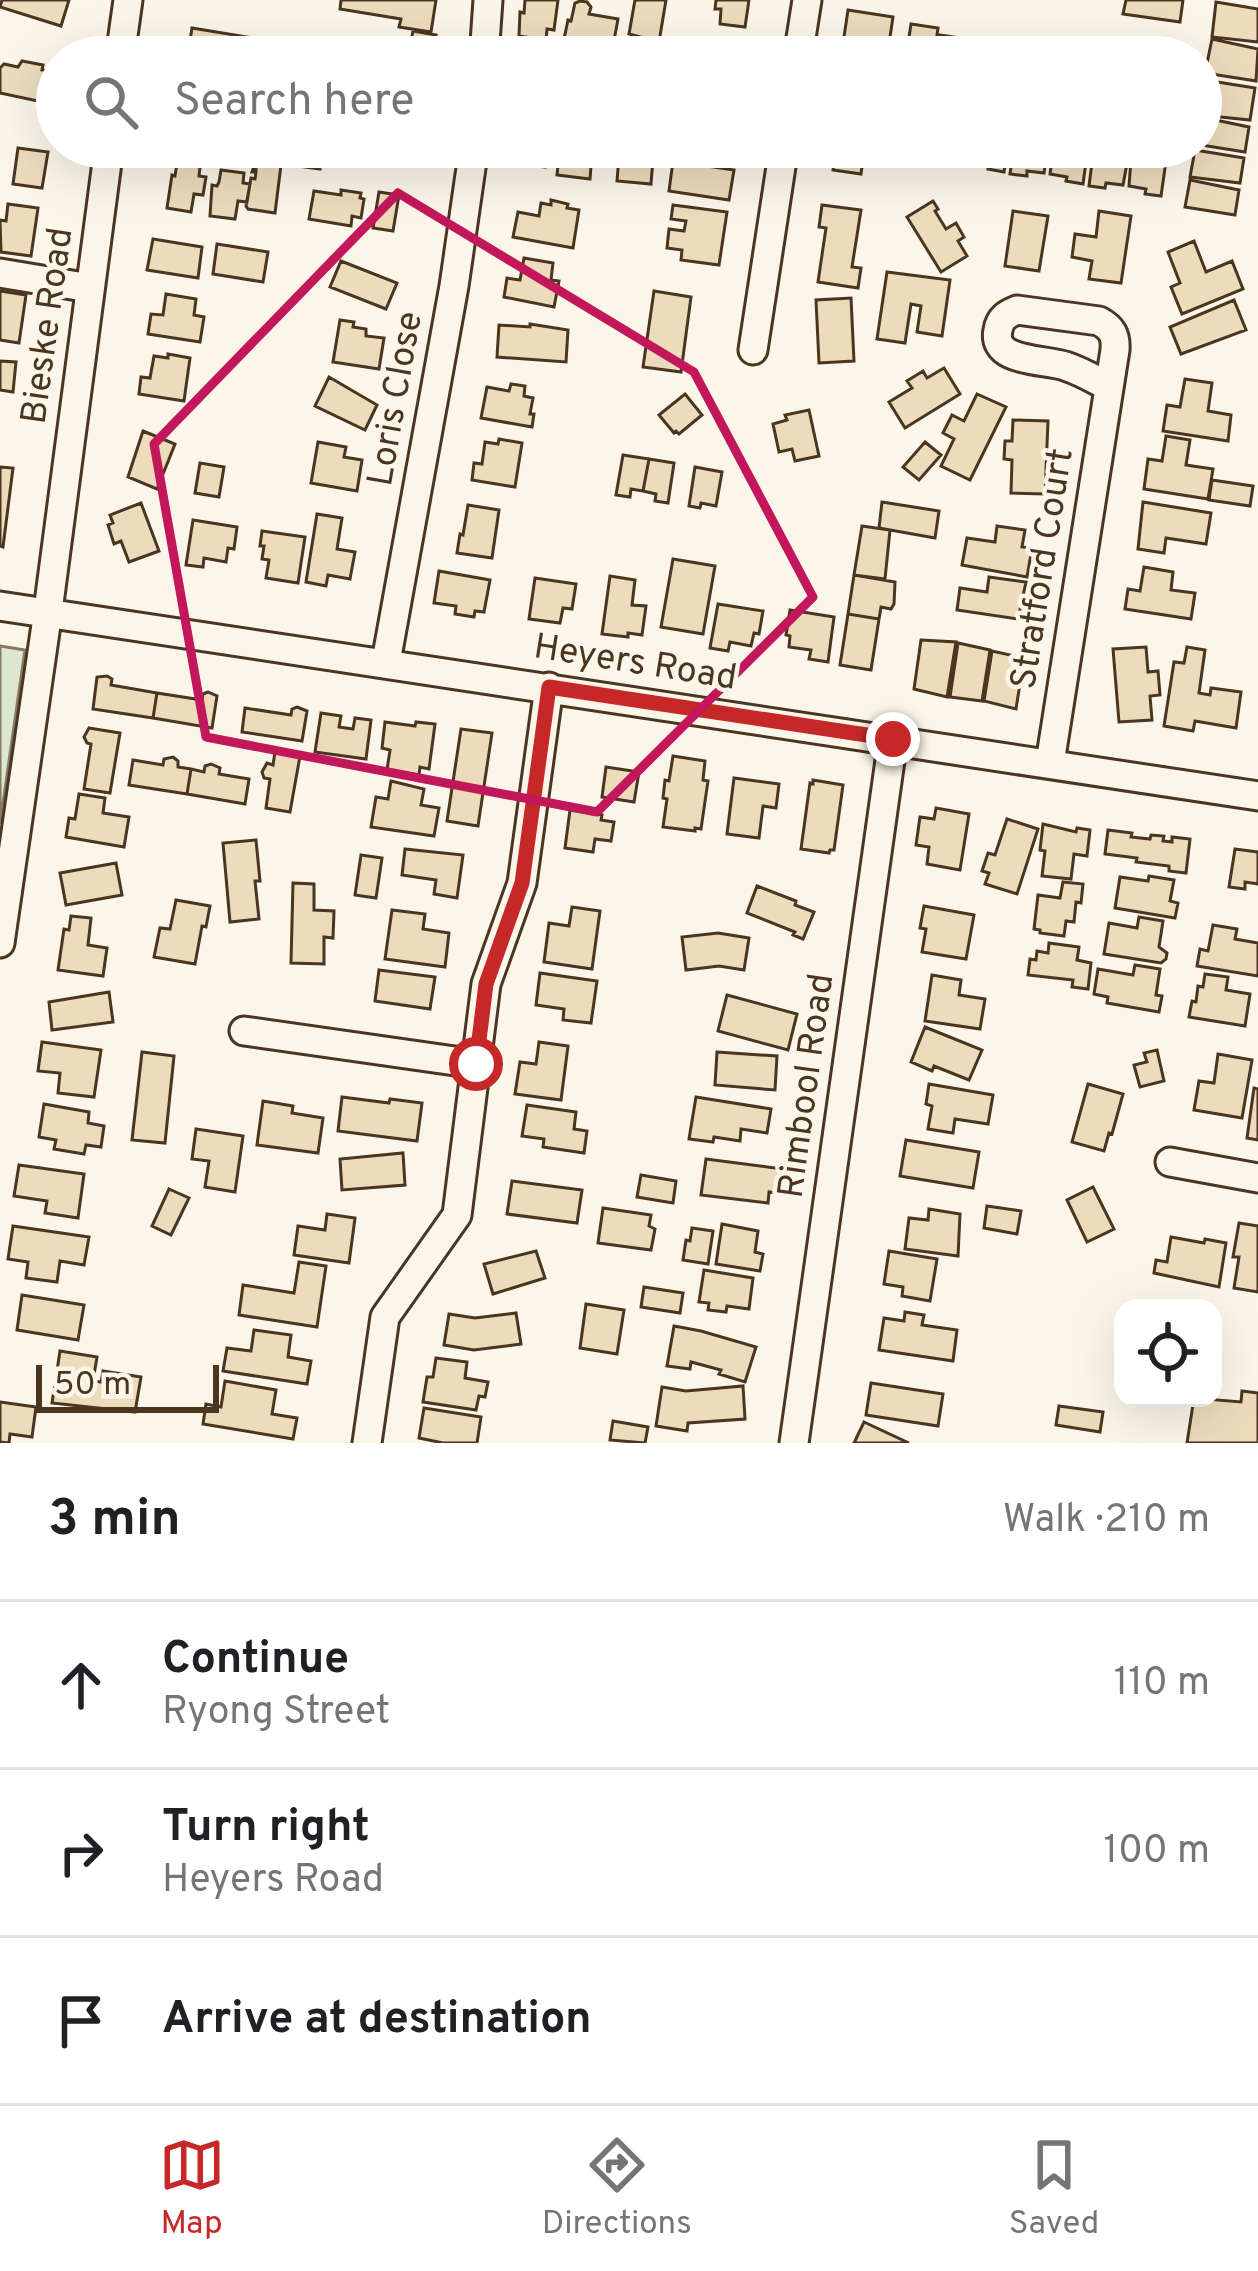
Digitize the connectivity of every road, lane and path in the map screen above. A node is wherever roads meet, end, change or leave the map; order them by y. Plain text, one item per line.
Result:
1 (128, 0) edge
2 (488, 0) edge
3 (806, 0) edge
4 (124, 36) edge
5 (485, 36) edge
6 (801, 36) edge
7 (106, 168) edge
8 (471, 168) edge
9 (781, 168) edge
10 (0, 273) edge
11 (90, 288) junction
12 (753, 350) dead end
13 (1109, 387) dead end
14 (0, 606) edge
15 (47, 611) junction
16 (386, 662) junction
17 (549, 687) junction
18 (893, 739) junction
19 (1050, 763) junction
20 (1258, 796) edge
21 (0, 943) edge
22 (244, 1031) dead end
23 (476, 1064) junction
24 (1170, 1162) dead end
25 (1258, 1178) edge
26 (367, 1443) edge
27 (794, 1443) edge

1 - 4 street
2 - 5 street
3 - 6 street
7 - 11 street, Bieske Road
8 - 16 street, Loris Close
9 - 12 street
10 - 11 street
11 - 15 street, Bieske Road
13 - 19 street, Stratford Court
14 - 15 street, Heyers Road
15 - 16 street, Heyers Road
15 - 21 street, Bieske Road
16 - 17 street, Heyers Road
17 - 18 street, Heyers Road
17 - 23 street
18 - 19 street, Heyers Road
18 - 27 street, Rimbool Road
19 - 20 street, Heyers Road
22 - 23 street
23 - 26 street
24 - 25 street

